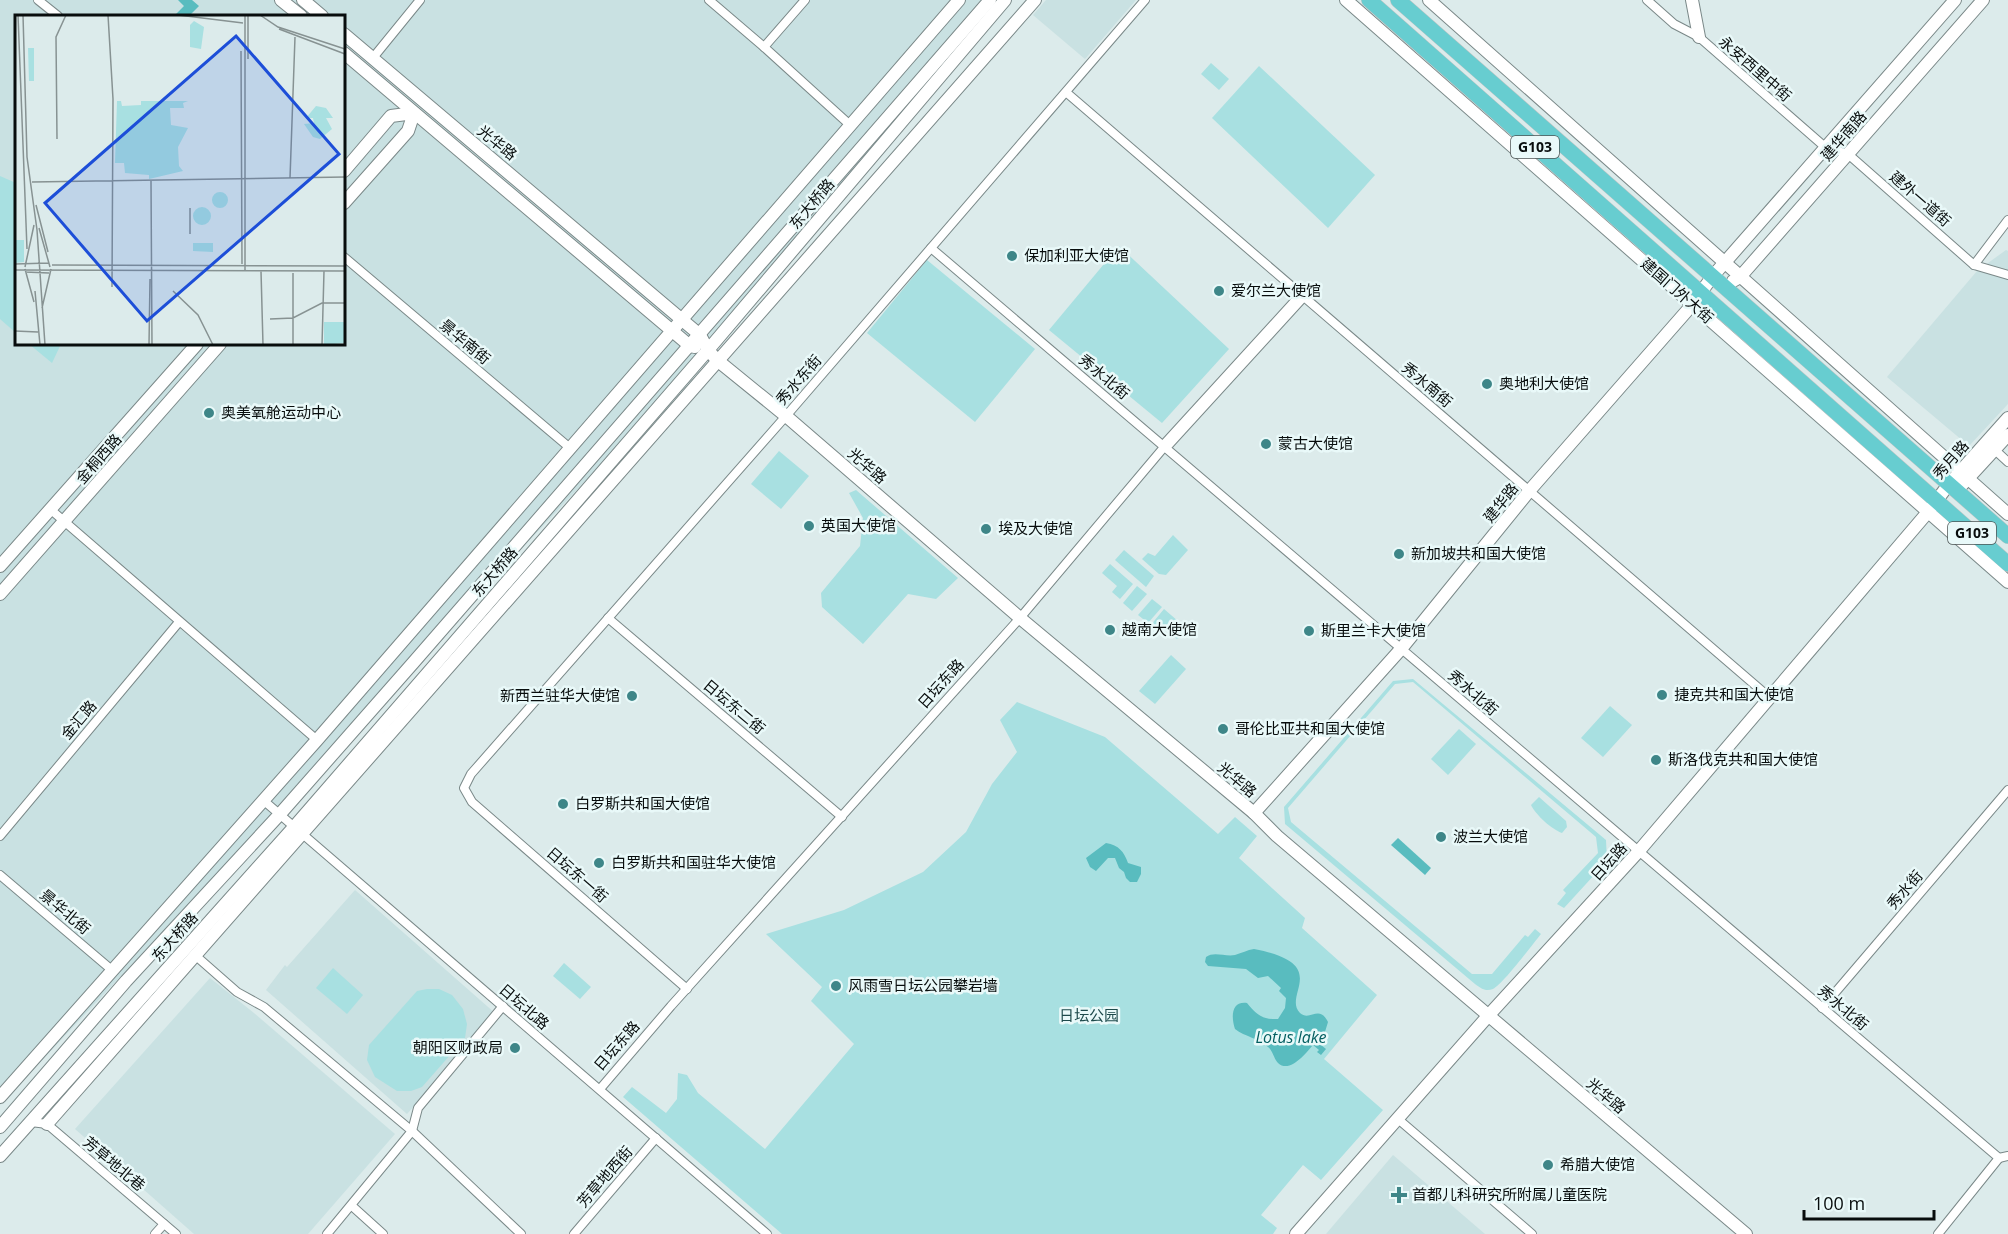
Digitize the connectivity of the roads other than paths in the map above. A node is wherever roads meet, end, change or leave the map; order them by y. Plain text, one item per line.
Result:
1 (38, 0) edge
2 (281, 0) edge
3 (303, 0) edge
4 (420, 0) edge
5 (709, 0) edge
6 (805, 0) edge
7 (959, 0) edge
8 (990, 0) edge
9 (1005, 0) edge
10 (1035, 0) edge
11 (1145, 0) edge
12 (1346, 0) edge
13 (1369, 0) edge
14 (1398, 0) edge
15 (1429, 0) edge
16 (1647, 0) edge
17 (1692, 0) edge
18 (1955, 0) edge
19 (1983, 0) edge
20 (57, 15) edge
21 (300, 15) edge
22 (321, 15) edge
23 (345, 35) edge
24 (1699, 37) junction
25 (1391, 39) junction
26 (764, 47) junction
27 (345, 54) edge
28 (372, 59) junction
29 (1437, 61) junction
30 (1067, 93) junction
31 (414, 113) junction
32 (850, 125) junction
33 (1825, 147) junction
34 (1848, 154) junction
35 (345, 170) edge
36 (345, 202) edge
37 (2008, 220) edge
38 (931, 248) junction
39 (345, 258) edge
40 (1725, 264) junction
41 (1974, 264) junction
42 (2008, 274) edge
43 (1740, 277) junction
44 (1717, 281) junction
45 (1302, 296) junction
46 (1696, 299) junction
47 (680, 320) junction
48 (671, 330) junction
49 (700, 335) junction
50 (196, 345) edge
51 (219, 345) edge
52 (690, 346) junction
53 (708, 350) junction
54 (717, 360) junction
55 (786, 416) junction
56 (2008, 418) edge
57 (2008, 435) edge
58 (1165, 446) junction
59 (570, 448) junction
60 (1995, 450) junction
61 (2008, 462) edge
62 (1959, 482) junction
63 (1530, 490) junction
64 (1932, 507) junction
65 (50, 509) junction
66 (2008, 514) edge
67 (64, 521) junction
68 (2008, 536) edge
69 (2008, 564) edge
70 (0, 566) edge
71 (2008, 582) edge
72 (0, 594) edge
73 (608, 618) junction
74 (1020, 618) junction
75 (179, 622) junction
76 (1401, 649) junction
77 (1769, 697) junction
78 (316, 740) junction
79 (471, 774) joint
80 (2008, 790) edge
81 (263, 800) junction
82 (1254, 813) junction
83 (280, 814) junction
84 (843, 817) junction
85 (299, 830) junction
86 (0, 836) edge
87 (1638, 852) junction
88 (0, 875) edge
89 (185, 917) junction
90 (155, 923) junction
91 (196, 956) junction
92 (113, 970) junction
93 (687, 989) junction
94 (503, 1006) junction
95 (1822, 1008) junction
96 (1488, 1016) junction
97 (600, 1089) junction
98 (0, 1097) edge
99 (1398, 1119) junction
100 (31, 1122) junction
101 (47, 1124) junction
102 (0, 1127) edge
103 (412, 1131) junction
104 (656, 1138) junction
105 (0, 1156) edge
106 (2004, 1157) edge
107 (352, 1206) junction
108 (164, 1224) junction
109 (155, 1234) edge
110 (176, 1234) edge
111 (327, 1234) edge
112 (383, 1234) edge
113 (521, 1234) edge
114 (574, 1234) edge
115 (767, 1234) edge
116 (1296, 1234) edge
117 (1532, 1234) edge
118 (1746, 1234) edge
119 (1938, 1234) edge

1 - 20 street
2 - 21 street
3 - 22 street
4 - 28 street
5 - 26 street
6 - 26 street
7 - 32 street
8 - 49 street, 东大桥路
9 - 53 street, 东大桥路
10 - 54 street
11 - 30 street, 秀水东街
12 - 25 street, 建国门外大街
13 - 29 highway, 建国门外大街 / G103
14 - 44 highway, G103
15 - 40 street
16 - 24 street, 永安西里中街
17 - 24 street
18 - 33 street, 建华南路
19 - 34 street, 建华南路
23 - 28 street, 光华路
24 - 33 street, 永安西里中街
25 - 29 street
25 - 46 street, 建国门外大街
26 - 32 street
27 - 31 street, 光华路
28 - 47 street, 光华路
29 - 46 highway, 建国门外大街 / G103
30 - 38 street, 秀水东街
30 - 45 street, 秀水南街
31 - 35 street
31 - 36 street
31 - 48 street, 光华路
32 - 47 street
33 - 34 street, 永安西里中街
33 - 40 street, 建华南路
34 - 41 street, 建外一道街
34 - 43 street, 建华南路
37 - 41 street
38 - 55 street, 秀水东街
38 - 58 street, 秀水北街
39 - 59 street, 景华南街
40 - 43 street
40 - 44 street, 建华南路
41 - 42 street
43 - 44 street, 建华南路
43 - 62 street
44 - 46 street
44 - 62 highway, G103
45 - 58 street, 日坛东路
45 - 63 street, 秀水南街
46 - 63 street, 建华路
46 - 64 highway, 建国门外大街 / G103
47 - 48 street
47 - 49 street, 光华路
48 - 52 street, 光华路
48 - 59 street
49 - 52 street, 东大桥路
49 - 53 street, 光华路
50 - 65 street, 金桐西路
51 - 67 street, 金桐西路
52 - 53 street, 光华路
52 - 83 street, 东大桥路
53 - 54 street, 光华路
53 - 85 street, 东大桥路
54 - 55 street, 光华路
54 - 85 street
55 - 73 street, 秀水东街
55 - 74 street, 光华路
56 - 62 street, 秀月路
57 - 60 street, 秀月路
58 - 74 street, 日坛东路
58 - 76 street, 秀水北街
59 - 78 street
60 - 61 street
60 - 62 street, 秀月路
62 - 64 street, 秀月路
62 - 66 street
62 - 68 highway, G103
63 - 76 street, 建华路
63 - 77 street, 秀水南街
64 - 69 highway, 建国门外大街 / G103
64 - 71 street, 建国门外大街
64 - 77 street, 日坛路
65 - 67 street
65 - 70 street, 金桐西路
67 - 72 street, 金桐西路
67 - 75 street
73 - 79 street, 秀水东街
73 - 84 street, 日坛东二街
74 - 82 street, 光华路
74 - 84 street, 日坛东路
75 - 78 street
75 - 86 street, 金汇路
76 - 82 street, 建华路
76 - 87 street, 秀水北街
77 - 87 street, 日坛路
78 - 81 street
79 - 93 street, 日坛东一街
80 - 95 street, 秀水街
81 - 83 street, 日坛北路
81 - 90 street
82 - 96 street, 光华路
83 - 85 street, 日坛北路
83 - 89 street, 东大桥路
84 - 93 street, 日坛东路
85 - 91 street
85 - 94 street, 日坛北路
85 - 100 street, 东大桥路
87 - 95 street, 秀水北街
87 - 96 street, 日坛路
88 - 92 street, 景华北街
89 - 90 street
89 - 102 street, 东大桥路
90 - 92 street
91 - 101 street
91 - 103 street
92 - 98 street
93 - 97 street, 日坛东路
94 - 97 street, 日坛北路
94 - 103 street
95 - 106 street, 秀水北街
96 - 99 street, 日坛路
96 - 118 street, 光华路
97 - 104 street, 日坛北路
99 - 116 street, 日坛路
99 - 117 street
100 - 101 street
100 - 105 street, 东大桥路
101 - 108 street, 芳草地北巷
103 - 107 street
103 - 113 street
104 - 114 street, 芳草地西街
104 - 115 street, 日坛北路
106 - 119 street
107 - 111 street
107 - 112 street
108 - 109 street
108 - 110 street, 芳草地北巷

